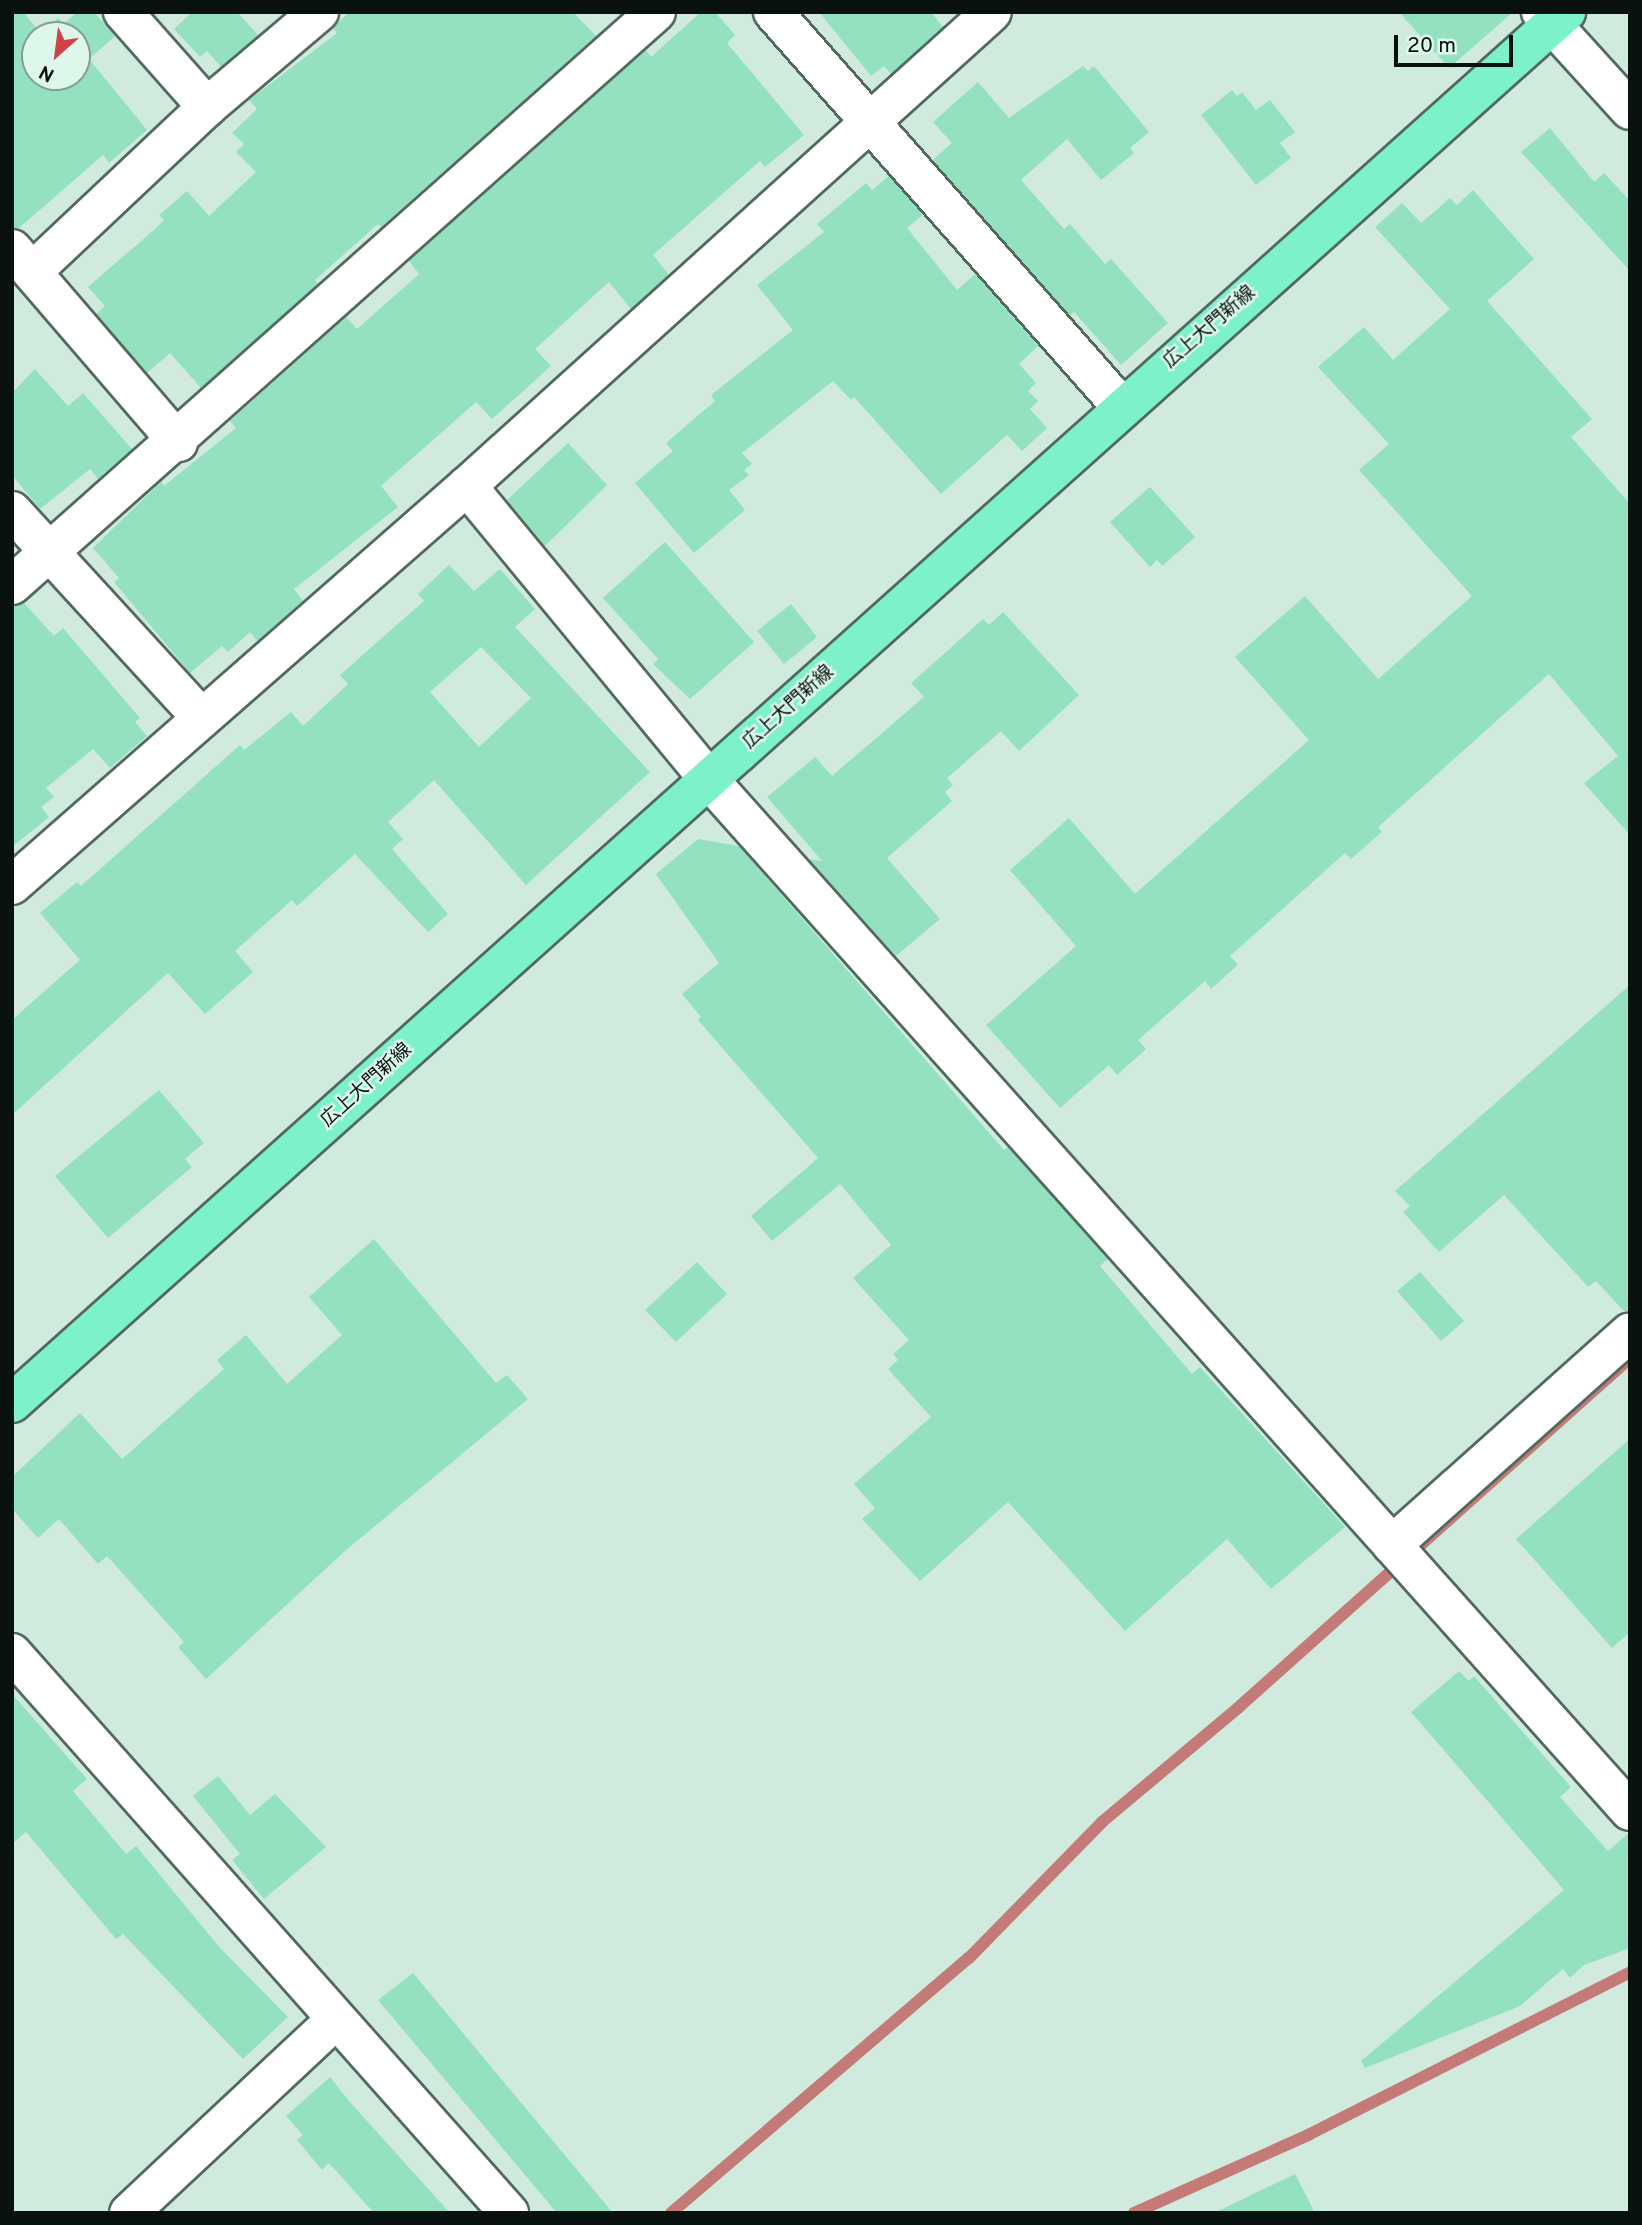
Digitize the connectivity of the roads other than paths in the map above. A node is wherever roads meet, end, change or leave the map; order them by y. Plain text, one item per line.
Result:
1 (123, 12) edge
2 (320, 12) edge
3 (656, 12) edge
4 (772, 12) edge
5 (992, 12) edge
6 (1553, 16) edge
7 (207, 107) junction
8 (1630, 110) edge
9 (867, 122) junction
10 (22, 260) edge
11 (1121, 406) junction
12 (178, 442) junction
13 (467, 486) junction
14 (12, 511) edge
15 (48, 553) junction
16 (12, 586) edge
17 (200, 716) junction
18 (710, 781) junction
19 (12, 884) edge
20 (1630, 1332) edge
21 (12, 1403) edge
22 (1391, 1545) junction
23 (12, 1653) edge
24 (1630, 1811) edge
25 (335, 2020) junction
26 (129, 2213) edge
27 (509, 2213) edge

1 - 7 street
2 - 7 street
3 - 12 street
4 - 9 street
5 - 9 street
6 - 8 street
6 - 11 main road, 広上大門新線
7 - 10 street
9 - 11 street
9 - 13 street
10 - 12 street
11 - 18 main road, 広上大門新線
12 - 15 street
13 - 17 street
13 - 18 street
14 - 15 street
15 - 16 street
15 - 17 street
17 - 19 street
18 - 21 main road, 広上大門新線
18 - 22 street
20 - 22 street
22 - 24 street
23 - 25 street
25 - 26 street
25 - 27 street

